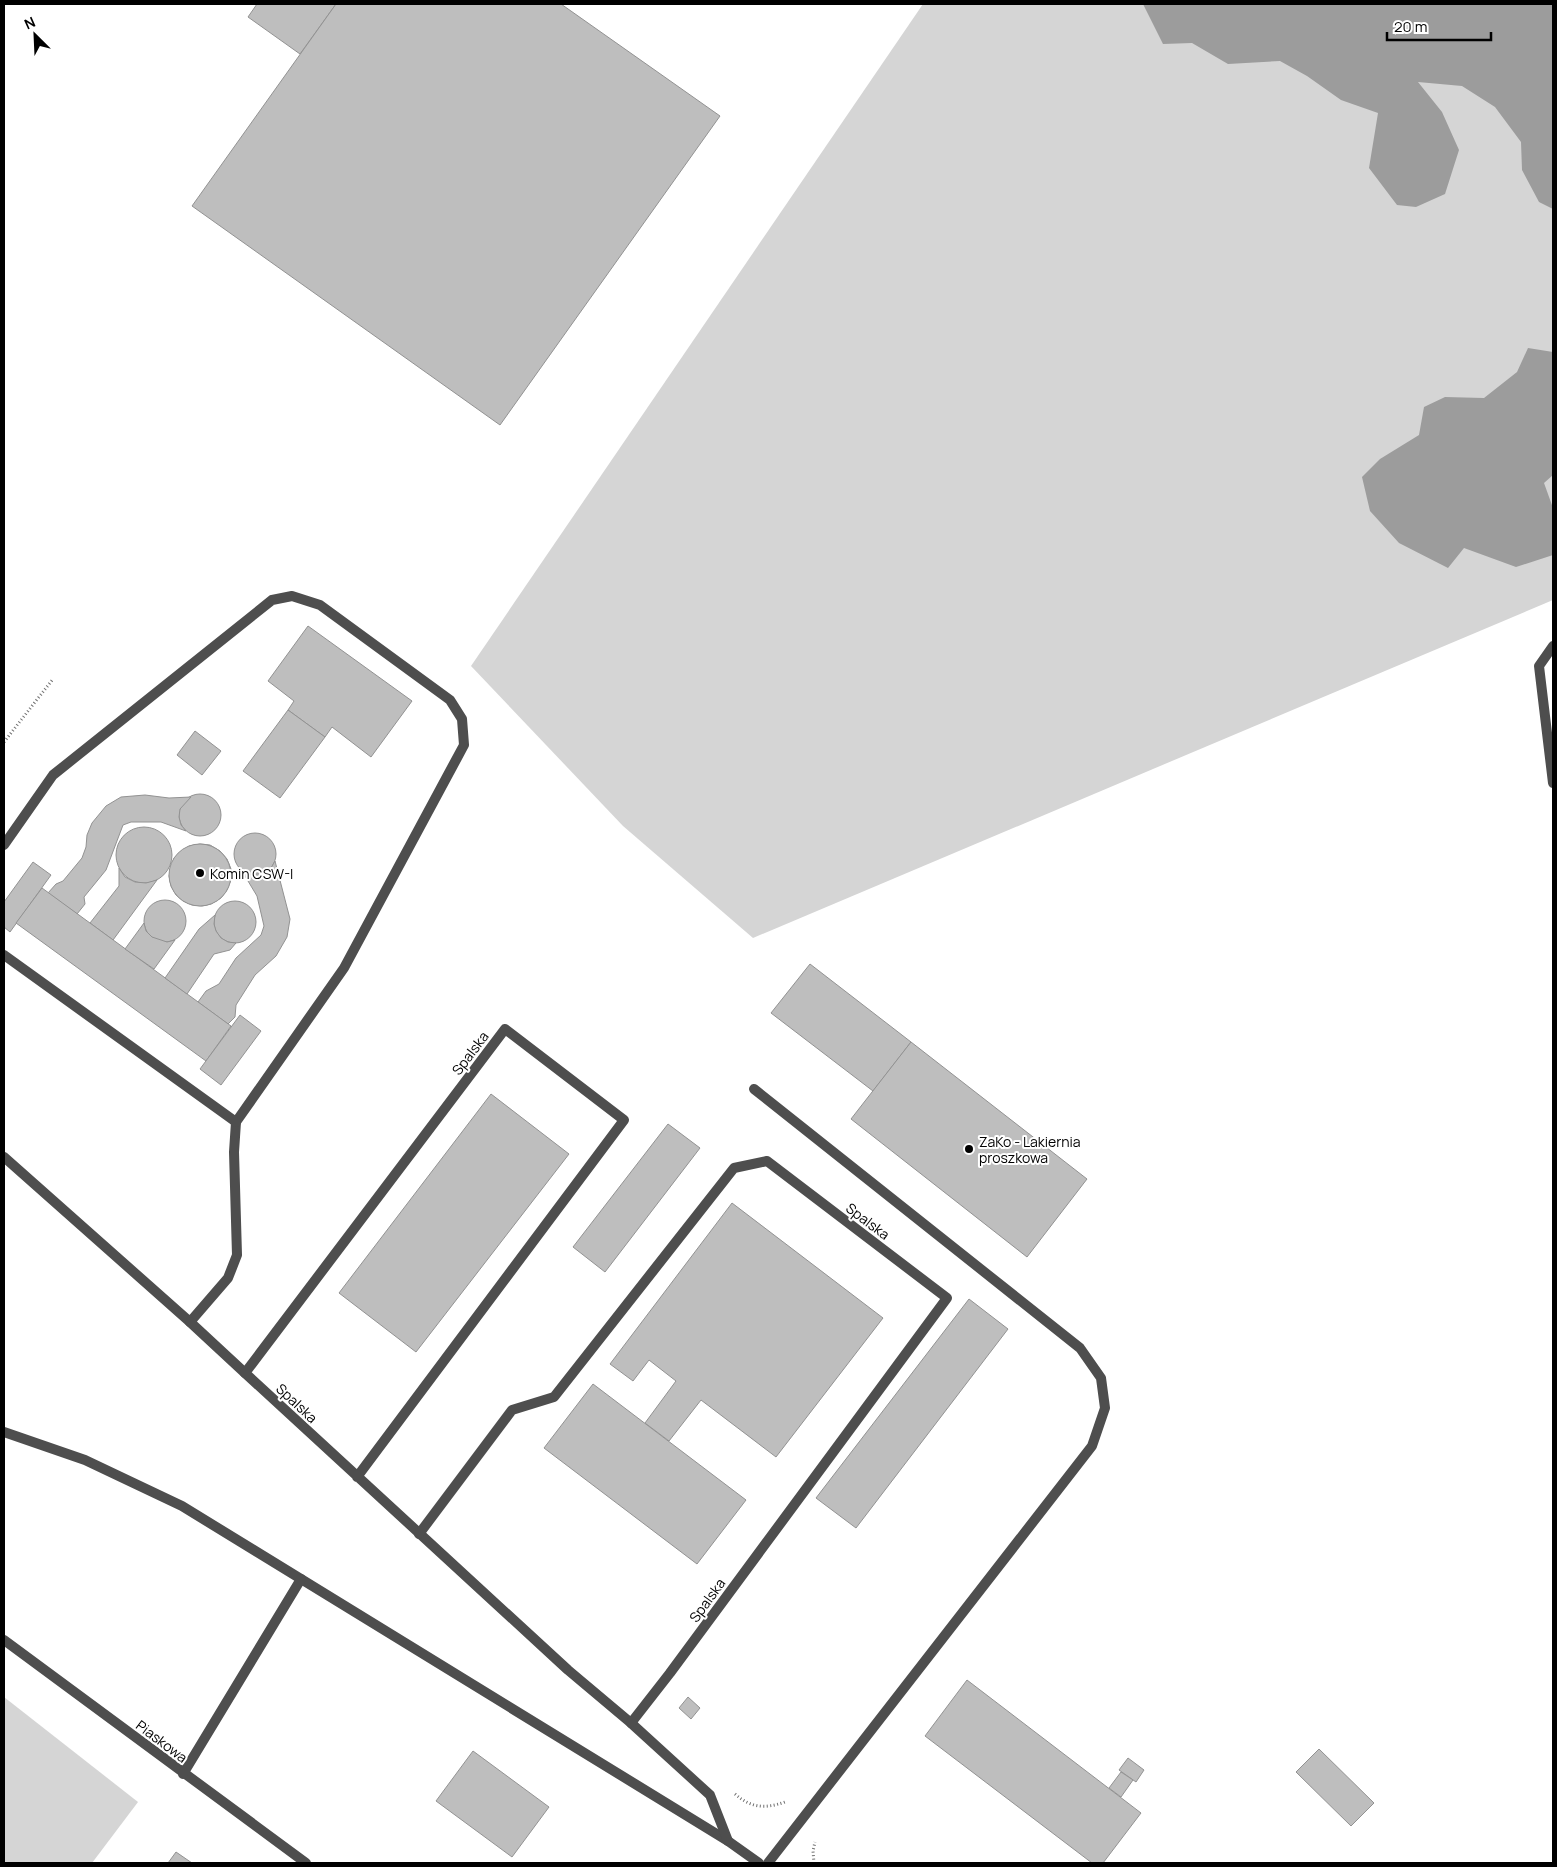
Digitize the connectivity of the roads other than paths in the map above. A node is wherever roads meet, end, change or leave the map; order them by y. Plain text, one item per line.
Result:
1 (1553, 646) edge
2 (1553, 783) edge
3 (4, 845) edge
4 (4, 955) edge
5 (754, 1089) dead end
6 (236, 1122) junction
7 (4, 1157) edge
8 (190, 1322) junction
9 (245, 1373) junction
10 (4, 1432) edge
11 (357, 1477) junction
12 (419, 1534) junction
13 (301, 1580) junction
14 (4, 1640) edge
15 (630, 1723) junction
16 (183, 1774) junction
17 (728, 1841) junction
18 (306, 1863) edge
19 (760, 1863) edge
20 (768, 1863) edge

1 - 2 lane
3 - 6 lane
4 - 6 lane
5 - 20 lane
6 - 8 lane
7 - 8 lane
8 - 9 lane
9 - 11 lane, Spalska
9 - 11 lane, Spalska
10 - 13 lane
11 - 12 lane, Spalska
12 - 15 lane, Spalska
12 - 15 lane, Spalska
13 - 16 lane
13 - 17 lane
14 - 16 lane, Piaskowa
15 - 17 lane, Spalska
16 - 18 lane, Piaskowa
17 - 19 lane

